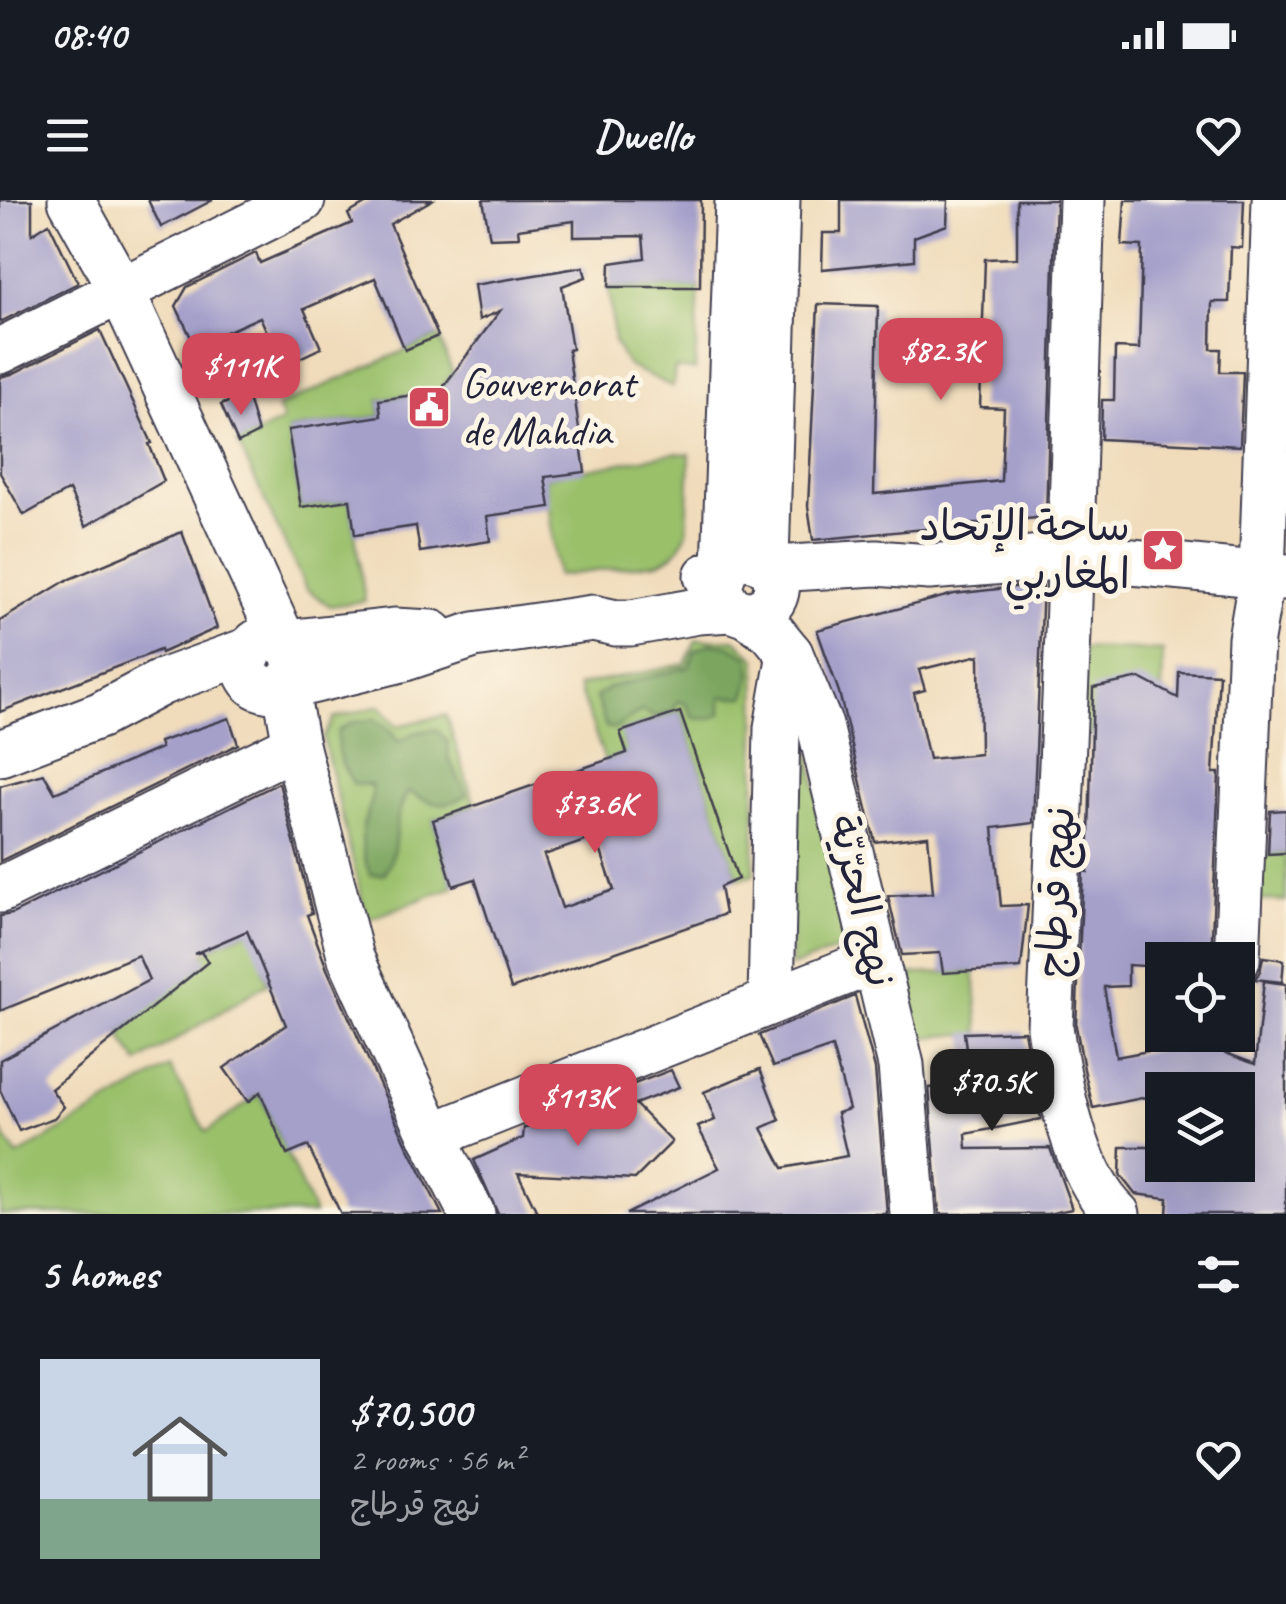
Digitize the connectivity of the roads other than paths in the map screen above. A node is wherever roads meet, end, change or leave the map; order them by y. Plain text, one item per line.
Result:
1 (72, 200) edge
2 (302, 200) edge
3 (738, 200) edge
4 (778, 200) edge
5 (1082, 200) edge
6 (1275, 200) edge
7 (120, 288) junction
8 (753, 321) junction
9 (0, 351) edge
10 (1070, 556) junction
11 (1274, 576) edge
12 (756, 588) junction
13 (790, 654) junction
14 (272, 666) junction
15 (296, 745) junction
16 (0, 753) edge
17 (0, 890) edge
18 (1238, 942) edge
19 (876, 960) junction
20 (771, 1000) junction
21 (432, 1136) junction
22 (472, 1214) edge
23 (913, 1214) edge
24 (1117, 1214) edge

1 - 7 street
2 - 7 street
3 - 8 street
4 - 8 street
5 - 10 street, نهج قرطاج
6 - 11 street
7 - 9 street
7 - 14 street
8 - 12 street
10 - 11 street
10 - 12 street
10 - 24 street, نهج قرطاج
11 - 18 street
12 - 13 street
12 - 14 street
13 - 19 street, نهج الحرّيّة
13 - 20 street
14 - 15 street
14 - 16 street
15 - 17 street
15 - 21 street
19 - 20 street
19 - 23 street, نهج الحرّيّة
20 - 21 street
21 - 22 street

